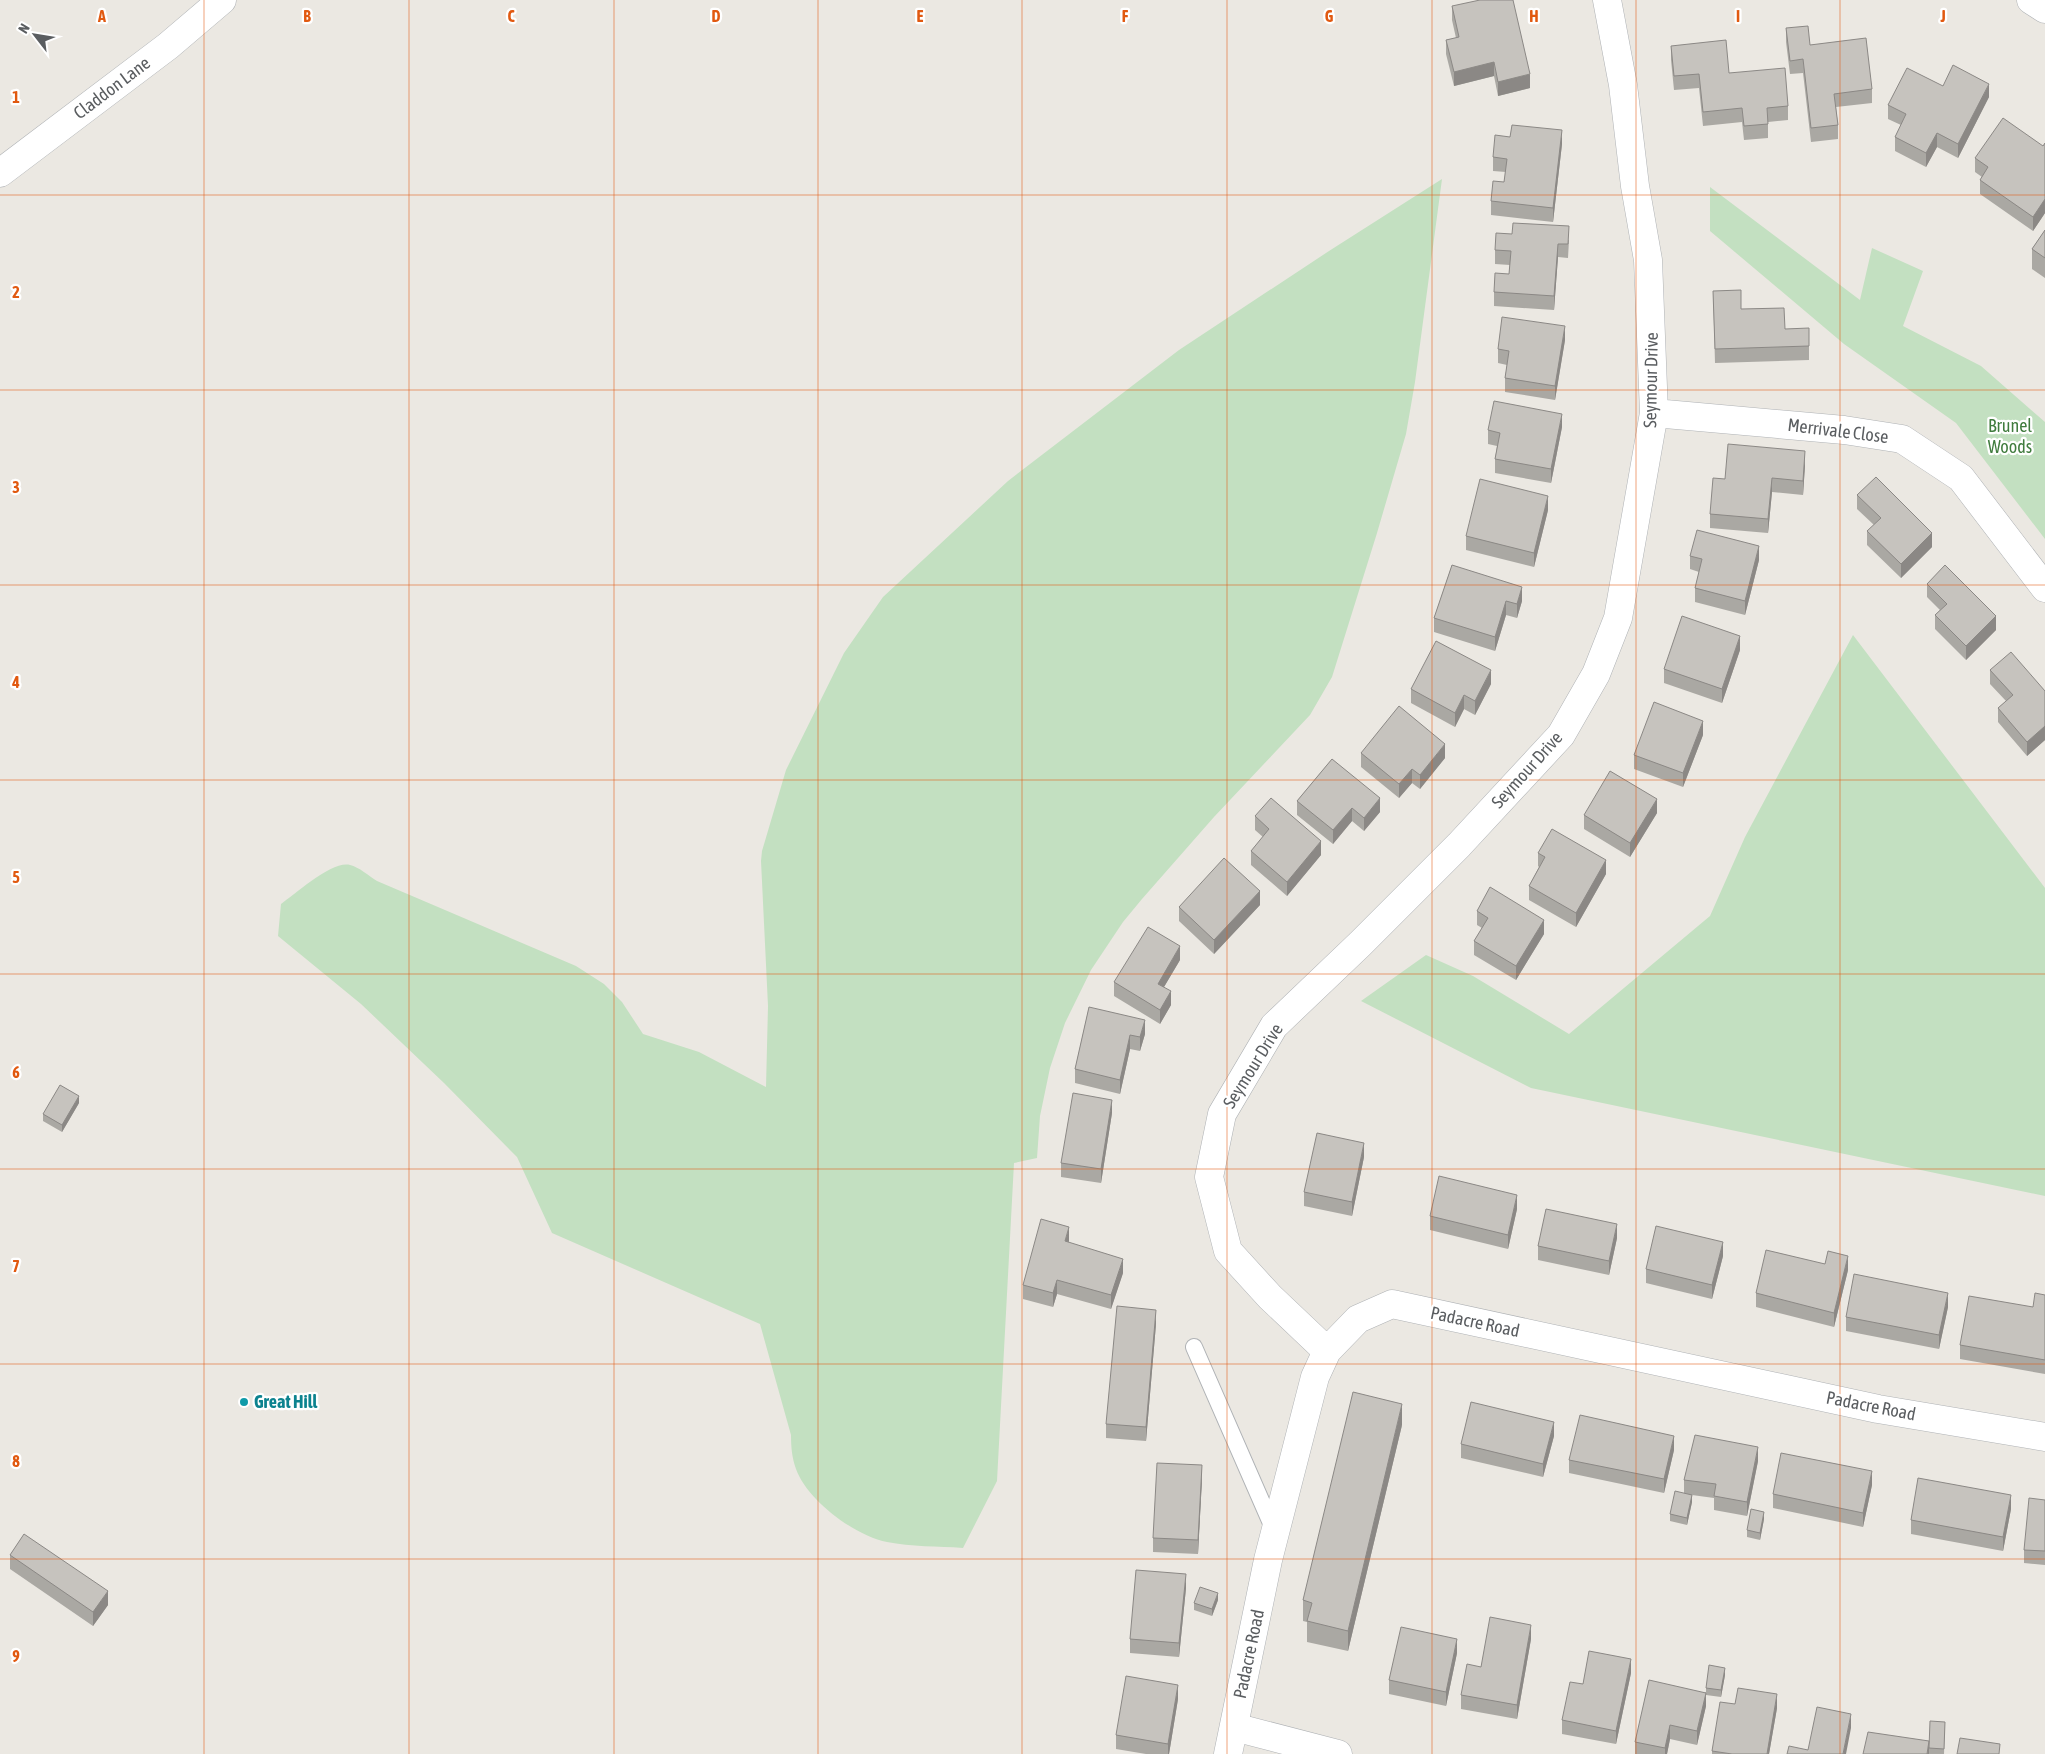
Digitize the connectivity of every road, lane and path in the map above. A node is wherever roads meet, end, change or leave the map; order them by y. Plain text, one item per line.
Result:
1 (222, 0) edge
2 (1607, 0) edge
3 (2031, 0) edge
4 (2045, 9) edge
5 (0, 173) edge
6 (1654, 413) junction
7 (2045, 588) edge
8 (1194, 1347) dead end
9 (1327, 1351) junction
10 (2045, 1437) edge
11 (1275, 1532) junction
12 (1234, 1727) junction
13 (1228, 1754) edge
14 (1338, 1754) edge

1 - 5 street, Claddon Lane
2 - 6 street, Seymour Drive
3 - 4 street
6 - 7 street, Merrivale Close
6 - 9 street, Seymour Drive
8 - 11 lane
9 - 10 street, Padacre Road
9 - 11 street, Padacre Road
11 - 12 street, Padacre Road
12 - 13 street, Padacre Road
12 - 14 street

